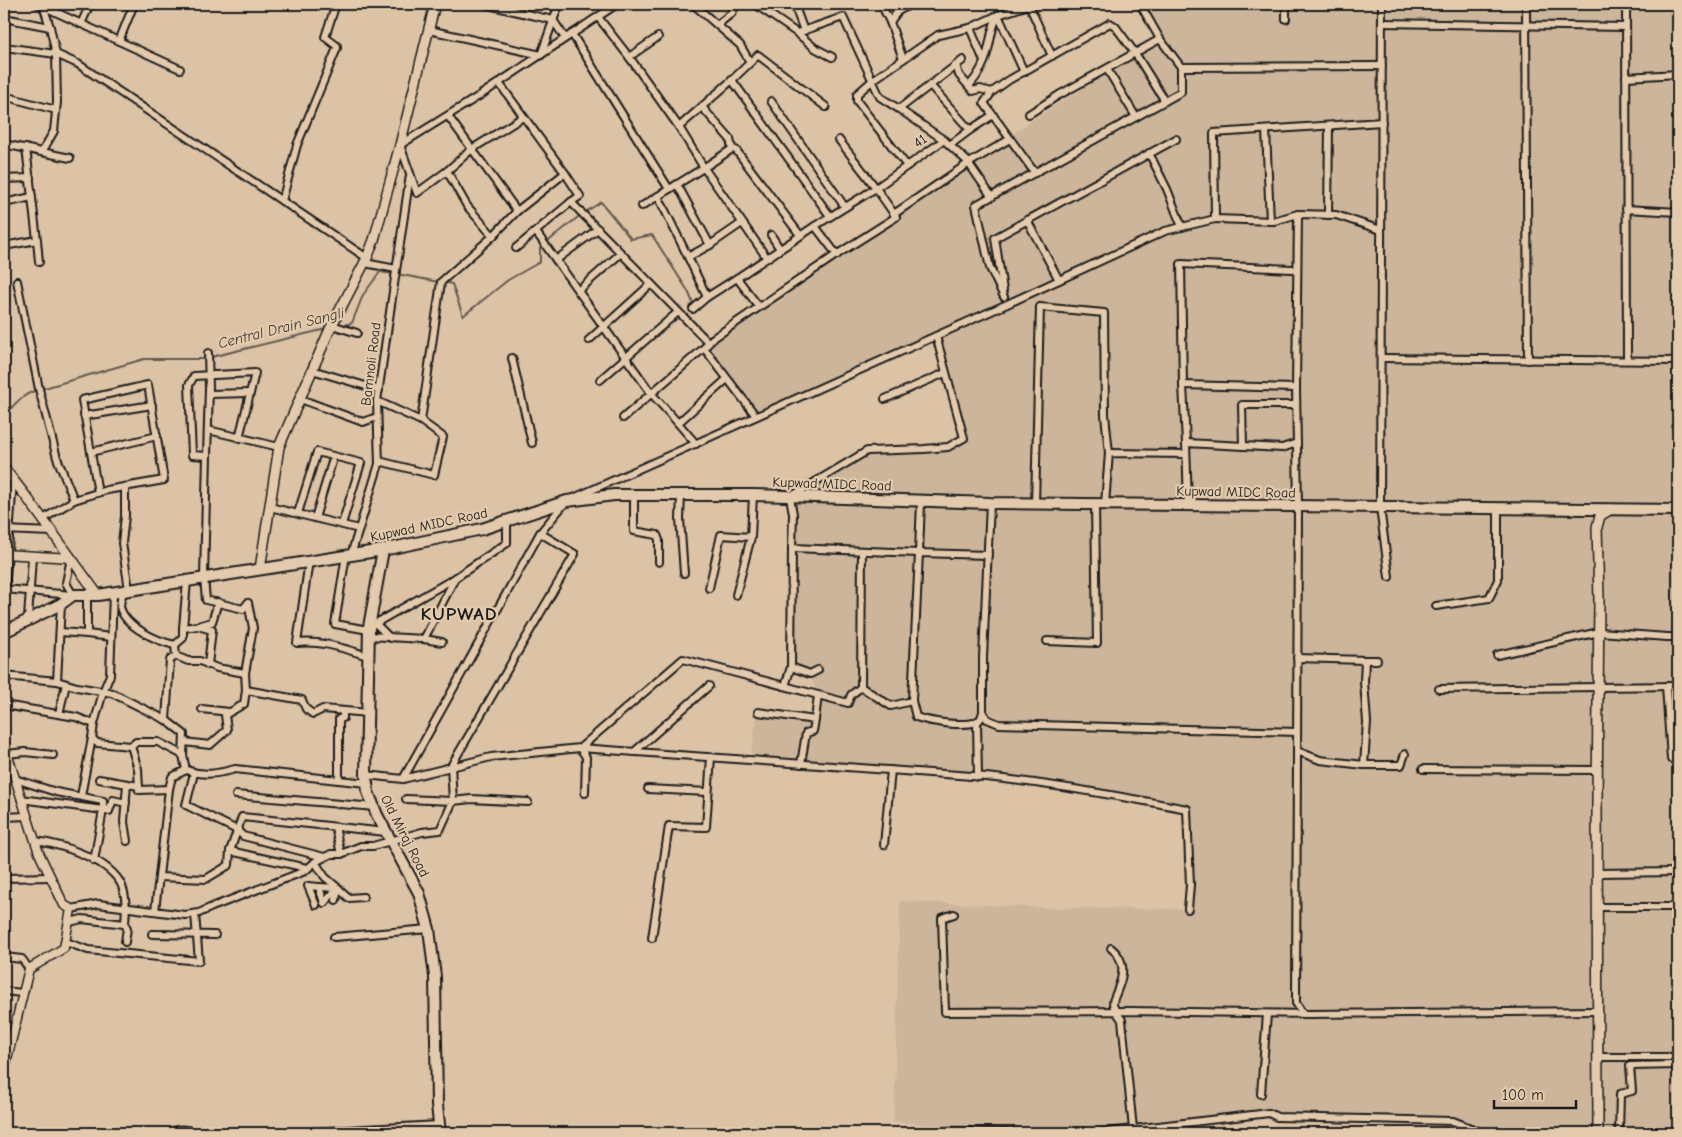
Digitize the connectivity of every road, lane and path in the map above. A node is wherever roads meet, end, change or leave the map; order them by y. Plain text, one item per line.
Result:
1 (41, 4) edge
2 (90, 4) edge
3 (134, 4) edge
4 (336, 4) edge
5 (435, 4) edge
6 (483, 4) edge
7 (560, 4) edge
8 (617, 4) edge
9 (694, 4) edge
10 (736, 4) edge
11 (755, 4) edge
12 (794, 4) edge
13 (881, 4) edge
14 (911, 4) edge
15 (1031, 4) edge
16 (1140, 4) edge
17 (1286, 4) edge
18 (1382, 4) edge
19 (1526, 4) edge
20 (1626, 4) edge
21 (998, 15) junction
22 (598, 17) junction
23 (4, 18) edge
24 (553, 20) junction
25 (1286, 20) dead end
26 (890, 22) junction
27 (1382, 23) junction
28 (81, 24) junction
29 (717, 25) junction
30 (1526, 26) junction
31 (50, 27) junction
32 (1626, 27) junction
33 (970, 28) junction
34 (429, 30) junction
35 (801, 32) junction
36 (572, 34) junction
37 (658, 37) dead end
38 (566, 38) junction
39 (1160, 39) junction
40 (119, 41) junction
41 (4, 47) edge
42 (1134, 53) junction
43 (56, 54) junction
44 (541, 55) junction
45 (1052, 56) junction
46 (629, 57) junction
47 (832, 57) dead end
48 (903, 59) junction
49 (963, 60) dead end
50 (984, 61) junction
51 (750, 62) junction
52 (956, 65) junction
53 (1382, 66) junction
54 (1181, 68) junction
55 (180, 70) dead end
56 (1107, 70) junction
57 (1024, 72) junction
58 (1678, 74) edge
59 (1626, 77) junction
60 (732, 80) junction
61 (873, 80) junction
62 (499, 83) junction
63 (930, 86) junction
64 (968, 86) junction
65 (992, 92) junction
66 (4, 96) edge
67 (771, 101) dead end
68 (1165, 101) junction
69 (702, 107) junction
70 (826, 108) dead end
71 (899, 109) junction
72 (56, 110) junction
73 (1030, 114) dead end
74 (993, 115) junction
75 (448, 116) junction
76 (523, 117) junction
77 (1136, 117) junction
78 (1382, 122) junction
79 (1329, 126) junction
80 (679, 127) junction
81 (970, 130) junction
82 (1266, 130) junction
83 (1010, 139) junction
84 (1176, 139) dead end
85 (839, 140) dead end
86 (944, 140) junction
87 (4, 144) edge
88 (400, 145) junction
89 (950, 145) junction
90 (26, 148) junction
91 (732, 148) junction
92 (472, 149) junction
93 (42, 152) junction
94 (1150, 153) junction
95 (70, 158) dead end
96 (969, 163) junction
97 (907, 166) junction
98 (704, 168) junction
99 (446, 171) junction
100 (565, 172) junction
101 (1035, 173) junction
102 (410, 174) junction
103 (30, 178) junction
104 (4, 179) edge
105 (677, 184) junction
106 (876, 188) junction
107 (669, 189) junction
108 (658, 196) junction
109 (32, 197) junction
110 (992, 197) junction
111 (282, 201) junction
112 (571, 202) junction
113 (4, 203) edge
114 (642, 206) dead end
115 (845, 207) junction
116 (1626, 209) junction
117 (517, 211) junction
118 (1678, 212) edge
119 (894, 214) junction
120 (1298, 214) junction
121 (1328, 215) junction
122 (830, 216) junction
123 (1215, 219) junction
124 (1027, 220) junction
125 (1270, 221) junction
126 (742, 223) junction
127 (815, 226) junction
128 (1182, 227) junction
129 (598, 229) junction
130 (1381, 230) junction
131 (536, 232) junction
132 (771, 235) dead end
133 (800, 235) junction
134 (493, 236) junction
135 (37, 240) junction
136 (710, 245) junction
137 (4, 246) edge
138 (516, 248) dead end
139 (780, 249) junction
140 (621, 253) junction
141 (837, 255) junction
142 (688, 257) junction
143 (767, 258) junction
144 (366, 260) junction
145 (556, 260) junction
146 (39, 262) dead end
147 (396, 269) junction
148 (1292, 269) dead end
149 (737, 278) junction
150 (1059, 280) junction
151 (17, 282) dead end
152 (651, 284) junction
153 (579, 290) junction
154 (707, 297) junction
155 (1004, 297) junction
156 (1006, 305) junction
157 (759, 307) junction
158 (693, 309) dead end
159 (678, 312) junction
160 (332, 325) junction
161 (604, 326) junction
162 (357, 333) dead end
163 (936, 336) junction
164 (589, 340) dead end
165 (706, 346) junction
166 (208, 353) dead end
167 (626, 357) junction
168 (512, 358) dead end
169 (1381, 358) junction
170 (1528, 360) junction
171 (1627, 360) junction
172 (1678, 361) edge
173 (312, 370) junction
174 (945, 373) junction
175 (209, 375) junction
176 (727, 379) junction
177 (600, 380) dead end
178 (1183, 385) junction
179 (1296, 388) junction
180 (378, 390) junction
181 (250, 392) junction
182 (651, 392) junction
183 (209, 394) junction
184 (300, 399) junction
185 (885, 399) dead end
186 (377, 401) junction
187 (152, 405) junction
188 (1296, 405) junction
189 (84, 416) junction
190 (756, 416) junction
191 (377, 417) junction
192 (623, 418) dead end
193 (421, 421) junction
194 (678, 423) junction
195 (208, 430) junction
196 (157, 436) junction
197 (239, 438) junction
198 (532, 443) dead end
199 (1186, 443) junction
200 (1297, 443) junction
201 (696, 444) junction
202 (1243, 446) junction
203 (278, 447) junction
204 (91, 452) junction
205 (1109, 453) junction
206 (1186, 454) junction
207 (207, 456) junction
208 (379, 461) junction
209 (332, 462) dead end
210 (4, 468) edge
211 (13, 480) junction
212 (125, 487) junction
213 (98, 493) junction
214 (634, 495) junction
215 (681, 495) junction
216 (753, 495) junction
217 (790, 498) junction
218 (74, 500) junction
219 (567, 501) junction
220 (921, 501) junction
221 (990, 503) junction
222 (1035, 504) junction
223 (1100, 504) junction
224 (1188, 505) junction
225 (270, 506) junction
226 (1298, 506) junction
227 (1380, 507) junction
228 (1498, 508) junction
229 (1612, 509) junction
230 (1678, 510) edge
231 (298, 514) junction
232 (314, 518) junction
233 (43, 519) junction
234 (507, 522) junction
235 (342, 524) junction
236 (359, 528) junction
237 (7, 530) edge
238 (52, 532) junction
239 (540, 533) junction
240 (752, 537) junction
241 (792, 548) junction
242 (383, 550) junction
243 (862, 551) junction
244 (918, 553) junction
245 (6, 555) edge
246 (348, 555) junction
247 (988, 556) junction
248 (32, 557) junction
249 (71, 558) junction
250 (309, 561) junction
251 (659, 562) dead end
252 (260, 569) junction
253 (684, 573) dead end
254 (204, 578) junction
255 (455, 578) junction
256 (1389, 578) dead end
257 (187, 581) junction
258 (709, 588) dead end
259 (4, 589) edge
260 (29, 591) junction
261 (122, 591) junction
262 (73, 595) junction
263 (87, 595) junction
264 (98, 595) junction
265 (736, 595) dead end
266 (218, 602) junction
267 (4, 604) edge
268 (60, 604) junction
269 (1436, 606) dead end
270 (28, 619) junction
271 (198, 626) junction
272 (183, 628) junction
273 (370, 629) junction
274 (4, 632) edge
275 (60, 632) junction
276 (1599, 632) junction
277 (87, 634) junction
278 (112, 637) junction
279 (1678, 637) edge
280 (390, 638) junction
281 (424, 640) junction
282 (1047, 641) dead end
283 (442, 642) dead end
284 (174, 645) junction
285 (1497, 654) dead end
286 (176, 656) junction
287 (368, 656) junction
288 (1297, 658) junction
289 (1365, 660) junction
290 (1377, 660) dead end
291 (208, 665) junction
292 (791, 667) junction
293 (818, 670) dead end
294 (245, 673) junction
295 (4, 676) edge
296 (57, 681) junction
297 (66, 684) junction
298 (709, 686) dead end
299 (785, 686) junction
300 (861, 686) junction
301 (1666, 686) junction
302 (1678, 686) edge
303 (1598, 688) junction
304 (1439, 689) dead end
305 (246, 690) junction
306 (103, 692) junction
307 (818, 695) junction
308 (912, 701) junction
309 (4, 705) edge
310 (202, 710) dead end
311 (343, 711) junction
312 (229, 712) junction
313 (758, 712) dead end
314 (983, 712) junction
315 (368, 713) junction
316 (59, 714) junction
317 (166, 720) junction
318 (815, 720) junction
319 (977, 722) junction
320 (94, 724) junction
321 (1297, 732) junction
322 (92, 738) junction
323 (184, 742) junction
324 (4, 744) edge
325 (131, 746) junction
326 (580, 748) junction
327 (1296, 751) junction
328 (634, 752) junction
329 (1405, 754) dead end
330 (52, 755) dead end
331 (183, 755) junction
332 (711, 758) junction
333 (7, 759) edge
334 (1678, 759) edge
335 (801, 764) junction
336 (1364, 765) junction
337 (451, 766) junction
338 (1423, 769) dead end
339 (186, 770) junction
340 (891, 770) junction
341 (1597, 770) junction
342 (194, 773) junction
343 (978, 776) junction
344 (15, 779) junction
345 (99, 779) dead end
346 (367, 779) junction
347 (403, 779) junction
348 (339, 780) junction
349 (127, 784) junction
350 (139, 786) junction
351 (169, 789) junction
352 (648, 789) dead end
353 (708, 792) junction
354 (584, 793) dead end
355 (236, 795) dead end
356 (81, 796) junction
357 (21, 799) junction
358 (406, 799) dead end
359 (453, 801) junction
360 (528, 802) dead end
361 (126, 803) junction
362 (374, 807) junction
363 (103, 810) junction
364 (26, 816) junction
365 (4, 817) edge
366 (335, 827) junction
367 (237, 830) junction
368 (389, 836) junction
369 (35, 841) junction
370 (127, 841) dead end
371 (884, 845) dead end
372 (230, 851) junction
373 (341, 854) junction
374 (324, 858) junction
375 (94, 861) junction
376 (314, 862) junction
377 (307, 868) junction
378 (1678, 872) edge
379 (1598, 873) junction
380 (50, 877) junction
381 (159, 877) junction
382 (4, 878) edge
383 (319, 887) junction
384 (338, 888) junction
385 (362, 897) dead end
386 (336, 900) dead end
387 (316, 905) dead end
388 (1597, 907) junction
389 (1678, 907) edge
390 (126, 908) junction
391 (71, 909) junction
392 (1188, 909) dead end
393 (155, 911) junction
394 (195, 914) junction
395 (954, 914) dead end
396 (70, 922) junction
397 (125, 924) junction
398 (430, 929) junction
399 (152, 934) dead end
400 (197, 935) junction
401 (215, 935) dead end
402 (334, 936) dead end
403 (652, 938) dead end
404 (66, 942) junction
405 (125, 942) dead end
406 (1111, 948) dead end
407 (4, 957) edge
408 (29, 969) junction
409 (4, 991) edge
410 (22, 993) junction
411 (1598, 1011) junction
412 (1116, 1012) junction
413 (1267, 1014) junction
414 (1303, 1014) junction
415 (1599, 1057) junction
416 (1678, 1057) edge
417 (1678, 1065) edge
418 (4, 1071) edge
419 (1261, 1094) dead end
420 (440, 1129) edge
421 (1133, 1129) junction
422 (170, 1133) edge
423 (201, 1133) edge
424 (291, 1133) edge
425 (942, 1133) edge
426 (1018, 1133) edge
427 (1098, 1133) edge
428 (1483, 1133) edge
429 (1598, 1133) edge
430 (1619, 1133) edge

1 - 28 street
1 - 31 street
2 - 28 street
3 - 40 street
4 - 111 street
5 - 34 main road
6 - 24 street
7 - 24 street
8 - 22 street
9 - 29 street
10 - 29 street
11 - 35 street
12 - 35 street
13 - 26 street
14 - 26 street
15 - 21 street
15 - 45 street
16 - 39 street
17 - 25 street
18 - 27 street
19 - 30 street
20 - 32 street
21 - 33 street
21 - 50 street
21 - 57 street
22 - 36 street
22 - 46 street
23 - 31 street
24 - 38 street
24 - 44 street
26 - 48 street
27 - 30 street
27 - 53 street
28 - 40 street
29 - 51 street
30 - 32 street
30 - 170 street
31 - 43 street
32 - 59 street
33 - 48 street
33 - 50 street
34 - 44 street
34 - 88 main road
35 - 47 street
35 - 61 street
36 - 38 street
36 - 107 street
37 - 46 street
38 - 44 street
39 - 42 street
39 - 54 street
40 - 55 street
41 - 43 street
42 - 45 street
42 - 56 street
42 - 68 street
43 - 72 street
43 - 111 street
44 - 62 street
45 - 57 street
46 - 80 street
48 - 61 street
49 - 52 street
50 - 64 street
51 - 60 street
51 - 70 street
52 - 63 street
52 - 64 street
53 - 54 street
53 - 78 street
54 - 68 street
56 - 73 street
56 - 77 street
57 - 65 street
58 - 59 street
59 - 116 street
60 - 69 street
60 - 122 street
61 - 71 street
61 - 97 street
62 - 75 street
62 - 76 street
63 - 71 street
63 - 81 street
64 - 65 street
65 - 74 street
66 - 72 street
67 - 115 street
68 - 77 street
69 - 80 street
69 - 91 street
71 - 86 street
72 - 93 street
74 - 81 street
74 - 83 street
75 - 88 street
75 - 92 street
76 - 92 street
76 - 100 street
77 - 101 street
78 - 79 street
78 - 130 street
79 - 82 street
79 - 121 street
80 - 98 street
81 - 89 street
82 - 123 street
82 - 125 street
83 - 96 street
83 - 101 street
84 - 94 street
85 - 106 street
86 - 89 street, 41
86 - 97 street, 41
87 - 90 street
88 - 102 street
88 - 144 main road
89 - 96 street, 41
90 - 93 street
90 - 103 street
91 - 98 street
91 - 133 street
92 - 99 street
92 - 117 street
93 - 95 street
94 - 124 street
94 - 128 street
96 - 110 street, 41
96 - 119 street
97 - 106 street, 41
98 - 105 street
98 - 126 street
99 - 102 street
99 - 134 street
100 - 112 street
100 - 117 street
101 - 110 street
102 - 147 street, Bamnoli Road
103 - 104 street
103 - 109 street
105 - 107 street
105 - 136 street
106 - 115 street, 41
106 - 119 street
107 - 108 street
108 - 114 street
108 - 142 street
109 - 113 street
109 - 135 street
110 - 155 street
111 - 144 street
112 - 129 street
112 - 131 street
115 - 122 street, 41
116 - 118 street
116 - 171 street
117 - 134 street
119 - 141 street
120 - 121 street
120 - 125 street
120 - 179 street
121 - 130 street
122 - 127 street, 41
123 - 125 street
123 - 128 street
124 - 150 street
124 - 155 street
126 - 136 street
126 - 143 street
127 - 133 street, 41
127 - 141 street
128 - 150 street
129 - 140 street
129 - 145 street
130 - 169 street
131 - 138 street
131 - 145 street
132 - 139 street
133 - 139 street, 41
134 - 193 street
135 - 137 street
135 - 146 street
136 - 142 street
139 - 143 street, 41
140 - 152 street
140 - 153 street
141 - 157 street
142 - 154 street
143 - 149 street, 41
144 - 147 street
144 - 160 main road
145 - 153 street
147 - 180 street, Bamnoli Road
148 - 178 street
149 - 154 street, 41
149 - 157 street
150 - 156 street
151 - 218 street
152 - 159 street
152 - 161 street
153 - 161 street
154 - 158 street, 41
155 - 156 street
156 - 163 street
157 - 165 street
159 - 165 street
159 - 167 street
160 - 162 street
160 - 173 main road
161 - 164 street
161 - 167 street
163 - 174 street
163 - 190 street
165 - 176 street
165 - 182 street
166 - 175 street
167 - 177 street
167 - 182 street
168 - 198 street
169 - 170 street
169 - 227 street
170 - 171 street
171 - 172 street
173 - 180 street
173 - 184 main road
174 - 185 street
174 - 217 street
175 - 181 street
175 - 183 street
175 - 207 street
176 - 190 street
176 - 194 street
178 - 179 street
178 - 199 street
179 - 188 street
180 - 186 street, Bamnoli Road
181 - 183 street
181 - 197 street
182 - 192 street
182 - 194 street
183 - 195 street
184 - 191 street
184 - 203 main road
186 - 191 street, Bamnoli Road
186 - 193 street
187 - 189 street
187 - 189 street
187 - 196 street
188 - 200 street
188 - 202 street
189 - 204 street
190 - 201 street
191 - 208 street, Bamnoli Road
193 - 208 street
194 - 201 street
195 - 197 street
195 - 207 street
196 - 204 street
196 - 212 street
197 - 203 street
199 - 202 street
199 - 206 street
200 - 202 street
200 - 226 street
201 - 219 street
203 - 225 main road
204 - 213 street
205 - 206 street
205 - 222 street
205 - 223 street
206 - 224 street
207 - 254 street
208 - 236 street, Bamnoli Road
209 - 232 street
210 - 211 main road
211 - 233 main road
211 - 237 street
212 - 213 street
212 - 261 street
213 - 218 street
214 - 215 main road, Kupwad MIDC Road
214 - 219 main road, Kupwad MIDC Road
214 - 251 street
215 - 216 main road, Kupwad MIDC Road
215 - 253 street
216 - 217 main road, Kupwad MIDC Road
216 - 240 street
217 - 220 main road, Kupwad MIDC Road
217 - 241 street
218 - 233 street
219 - 234 main road, Kupwad MIDC Road
219 - 239 street
220 - 221 main road, Kupwad MIDC Road
220 - 244 street
221 - 222 main road, Kupwad MIDC Road
221 - 247 street
222 - 223 main road, Kupwad MIDC Road
223 - 224 main road, Kupwad MIDC Road
223 - 282 street
224 - 226 main road, Kupwad MIDC Road
225 - 231 street
225 - 252 main road
226 - 227 main road, Kupwad MIDC Road
226 - 288 street
227 - 228 main road, Kupwad MIDC Road
227 - 256 street
228 - 229 main road, Kupwad MIDC Road
228 - 269 street
229 - 230 main road, Kupwad MIDC Road
229 - 276 main road
231 - 232 street
231 - 235 street
232 - 235 street
233 - 238 main road
234 - 242 main road, Kupwad MIDC Road
234 - 255 street
235 - 236 street
236 - 246 street, Bamnoli Road
237 - 238 street
237 - 245 street
238 - 249 main road
239 - 337 street
239 - 347 street
240 - 258 street
240 - 265 street
241 - 243 street
241 - 292 street
242 - 246 main road, Kupwad MIDC Road
242 - 273 main road, Old Miraj Road
243 - 244 street
243 - 300 street
244 - 247 street
244 - 308 street
245 - 248 street
245 - 259 street
246 - 250 main road, Kupwad MIDC Road
246 - 273 street, Bamnoli Road
247 - 314 street
248 - 249 street
248 - 260 street
249 - 262 street
249 - 264 main road
250 - 252 main road, Kupwad MIDC Road
250 - 287 street
252 - 254 main road, Kupwad MIDC Road
254 - 257 main road, Kupwad MIDC Road
254 - 266 street
255 - 273 street
255 - 281 street
257 - 261 main road, Kupwad MIDC Road
257 - 272 street
259 - 260 street
259 - 267 street
260 - 262 street
260 - 270 street
261 - 264 main road, Kupwad MIDC Road
261 - 278 street
261 - 284 street
262 - 263 main road, Kupwad MIDC Road
262 - 268 main road
263 - 264 main road, Kupwad MIDC Road
263 - 277 street
266 - 271 street
266 - 294 street
268 - 270 main road
268 - 275 street
270 - 274 main road
271 - 272 street
271 - 291 street
272 - 284 street
273 - 280 street
273 - 280 street
273 - 287 main road, Old Miraj Road
275 - 277 street
275 - 296 street
276 - 279 street
276 - 285 street
276 - 303 main road
277 - 278 street
278 - 306 street
280 - 281 street
281 - 283 street
284 - 286 street
286 - 291 street
286 - 317 street
287 - 315 main road, Old Miraj Road
288 - 289 street
288 - 321 street
289 - 290 street
289 - 336 street
291 - 294 street
292 - 293 street
292 - 299 street
294 - 305 street
295 - 296 street
296 - 297 street
297 - 306 street
297 - 316 street
298 - 328 street
299 - 307 street
299 - 326 street
300 - 307 street
300 - 308 street
301 - 302 street
301 - 303 street
301 - 334 street
303 - 304 street
303 - 341 main road
305 - 311 street
305 - 312 street
306 - 317 street
306 - 320 street
307 - 318 street
308 - 319 street
309 - 316 street
310 - 312 street
311 - 315 street
311 - 348 street
312 - 323 street
313 - 318 street
314 - 319 street
314 - 321 street
315 - 346 main road, Old Miraj Road
316 - 320 street
317 - 323 street
318 - 335 street
319 - 343 street
320 - 322 street
321 - 327 street
322 - 325 street
322 - 356 street
323 - 331 street
324 - 333 street
325 - 331 street
325 - 350 street
326 - 328 street
326 - 337 street
326 - 354 street
327 - 336 street
327 - 414 street
328 - 332 street
329 - 336 street
330 - 333 street
331 - 339 street
332 - 335 street
332 - 353 street
333 - 344 street
335 - 340 street
337 - 347 street
337 - 359 street
338 - 341 street
339 - 342 street
339 - 351 street
340 - 343 street
340 - 371 street
341 - 379 main road
342 - 348 street
342 - 367 street
343 - 392 street
344 - 356 street
344 - 357 street
345 - 349 street
346 - 347 street
346 - 348 street
346 - 362 main road, Old Miraj Road
349 - 350 street
349 - 361 street
350 - 351 street
351 - 381 street
352 - 353 street
353 - 403 street
355 - 362 street
356 - 363 street
357 - 363 street
357 - 364 street
358 - 359 street
359 - 360 street
359 - 368 street
361 - 363 street
361 - 370 street
362 - 368 main road, Old Miraj Road
363 - 375 street
364 - 365 street
364 - 369 street
366 - 367 street
366 - 368 street
366 - 373 street
367 - 372 street
367 - 374 street
368 - 373 street
368 - 398 main road, Old Miraj Road
369 - 375 street
369 - 380 street
372 - 377 street
372 - 381 street
373 - 374 street
374 - 376 street
375 - 390 street
376 - 377 street
376 - 384 street
377 - 394 street
378 - 379 street
379 - 388 main road
380 - 382 street
380 - 391 street
381 - 393 street
383 - 384 street
383 - 384 street
383 - 387 street
384 - 385 street
384 - 386 street
388 - 389 street
388 - 411 main road
390 - 391 street
390 - 393 street
390 - 397 street
391 - 396 street
393 - 394 street
394 - 400 street
395 - 412 street
396 - 397 street
396 - 404 street
397 - 405 street
398 - 402 street
398 - 420 main road, Old Miraj Road
399 - 400 street
400 - 401 street
400 - 404 street
404 - 408 street
406 - 412 street
407 - 408 street
408 - 410 street
409 - 410 street
410 - 418 street
411 - 414 street
411 - 415 main road
412 - 413 street
412 - 421 street
413 - 414 street
413 - 419 street
415 - 416 street
415 - 429 main road
417 - 430 street
420 - 424 street
421 - 427 street
421 - 428 street
422 - 423 street
425 - 426 street

